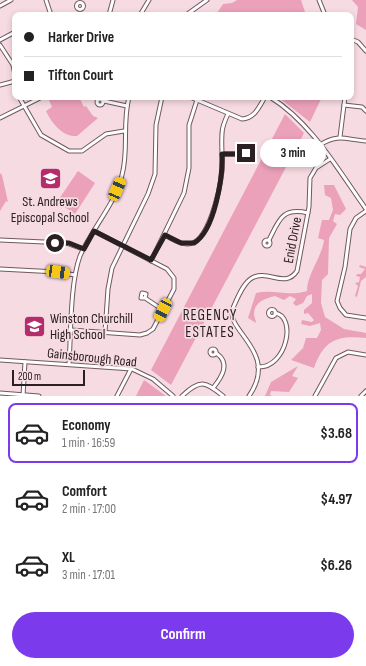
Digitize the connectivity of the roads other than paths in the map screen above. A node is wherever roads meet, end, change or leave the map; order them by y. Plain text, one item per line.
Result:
1 (46, 0) edge
2 (113, 0) edge
3 (149, 0) edge
4 (207, 0) edge
5 (319, 0) edge
6 (8, 1) edge
7 (0, 6) edge
8 (50, 12) edge
9 (110, 12) edge
10 (142, 12) edge
11 (190, 12) edge
12 (324, 12) edge
13 (12, 34) edge
14 (0, 40) edge
15 (354, 40) edge
16 (0, 45) edge
17 (366, 51) edge
18 (12, 63) edge
19 (12, 82) edge
20 (0, 85) edge
21 (21, 100) edge
22 (36, 100) edge
23 (128, 100) edge
24 (161, 100) edge
25 (197, 100) joint
26 (263, 100) edge
27 (274, 100) edge
28 (345, 100) edge
29 (104, 101) dead end
30 (344, 105) junction
31 (366, 105) edge
32 (24, 106) junction
33 (127, 106) junction
34 (362, 107) junction
35 (366, 111) edge
36 (228, 114) junction
37 (0, 118) edge
38 (124, 131) junction
39 (340, 137) junction
40 (366, 140) edge
41 (320, 145) junction
42 (222, 154) junction
43 (240, 154) dead end
44 (330, 159) junction
45 (366, 210) edge
46 (308, 213) junction
47 (94, 231) junction
48 (165, 235) junction
49 (0, 240) edge
50 (269, 240) dead end
51 (122, 245) junction
52 (84, 249) junction
53 (151, 260) junction
54 (0, 269) edge
55 (75, 275) junction
56 (145, 298) dead end
57 (163, 310) junction
58 (275, 313) dead end
59 (366, 317) edge
60 (71, 330) junction
61 (105, 332) junction
62 (216, 354) dead end
63 (366, 354) edge
64 (0, 360) edge
65 (25, 362) junction
66 (69, 364) junction
67 (258, 367) junction
68 (131, 369) junction
69 (213, 388) junction
70 (366, 391) edge
71 (0, 394) edge
72 (23, 395) edge
73 (39, 396) edge
74 (117, 396) edge
75 (173, 396) edge
76 (182, 396) edge
77 (223, 396) edge
78 (249, 396) edge
79 (315, 396) edge
80 (361, 396) edge

1 - 8 street
2 - 9 street
3 - 10 street
4 - 11 street
5 - 12 street
6 - 7 street
13 - 14 street
15 - 17 street
16 - 18 street
19 - 20 street
21 - 32 street
22 - 32 street
23 - 33 street
24 - 51 street
25 - 36 street
25 - 48 street
26 - 36 street
27 - 41 street
28 - 30 street
29 - 33 street
30 - 34 street
30 - 39 street
31 - 34 street
32 - 37 street
32 - 38 street
33 - 38 street
34 - 35 street
36 - 42 street
38 - 47 street
39 - 40 street
39 - 41 street
41 - 44 street
42 - 43 street
42 - 48 street
44 - 45 street
44 - 46 street, Enid Drive
45 - 59 street
46 - 50 street
46 - 67 street, Enid Drive
47 - 51 street
47 - 52 street
48 - 53 street
49 - 52 street
51 - 53 street
51 - 61 street
52 - 55 street
53 - 57 street
54 - 55 street
55 - 60 street
56 - 57 street
57 - 61 street
58 - 67 street
60 - 61 street
60 - 66 street
62 - 69 street
63 - 79 street
64 - 65 street, Gainsborough Road
65 - 66 street, Gainsborough Road
65 - 72 street
66 - 68 street, Gainsborough Road
67 - 78 street, Enid Drive
68 - 74 street
68 - 75 street, Gainsborough Road
69 - 76 street
69 - 77 street
70 - 80 street
71 - 72 street
72 - 73 street

